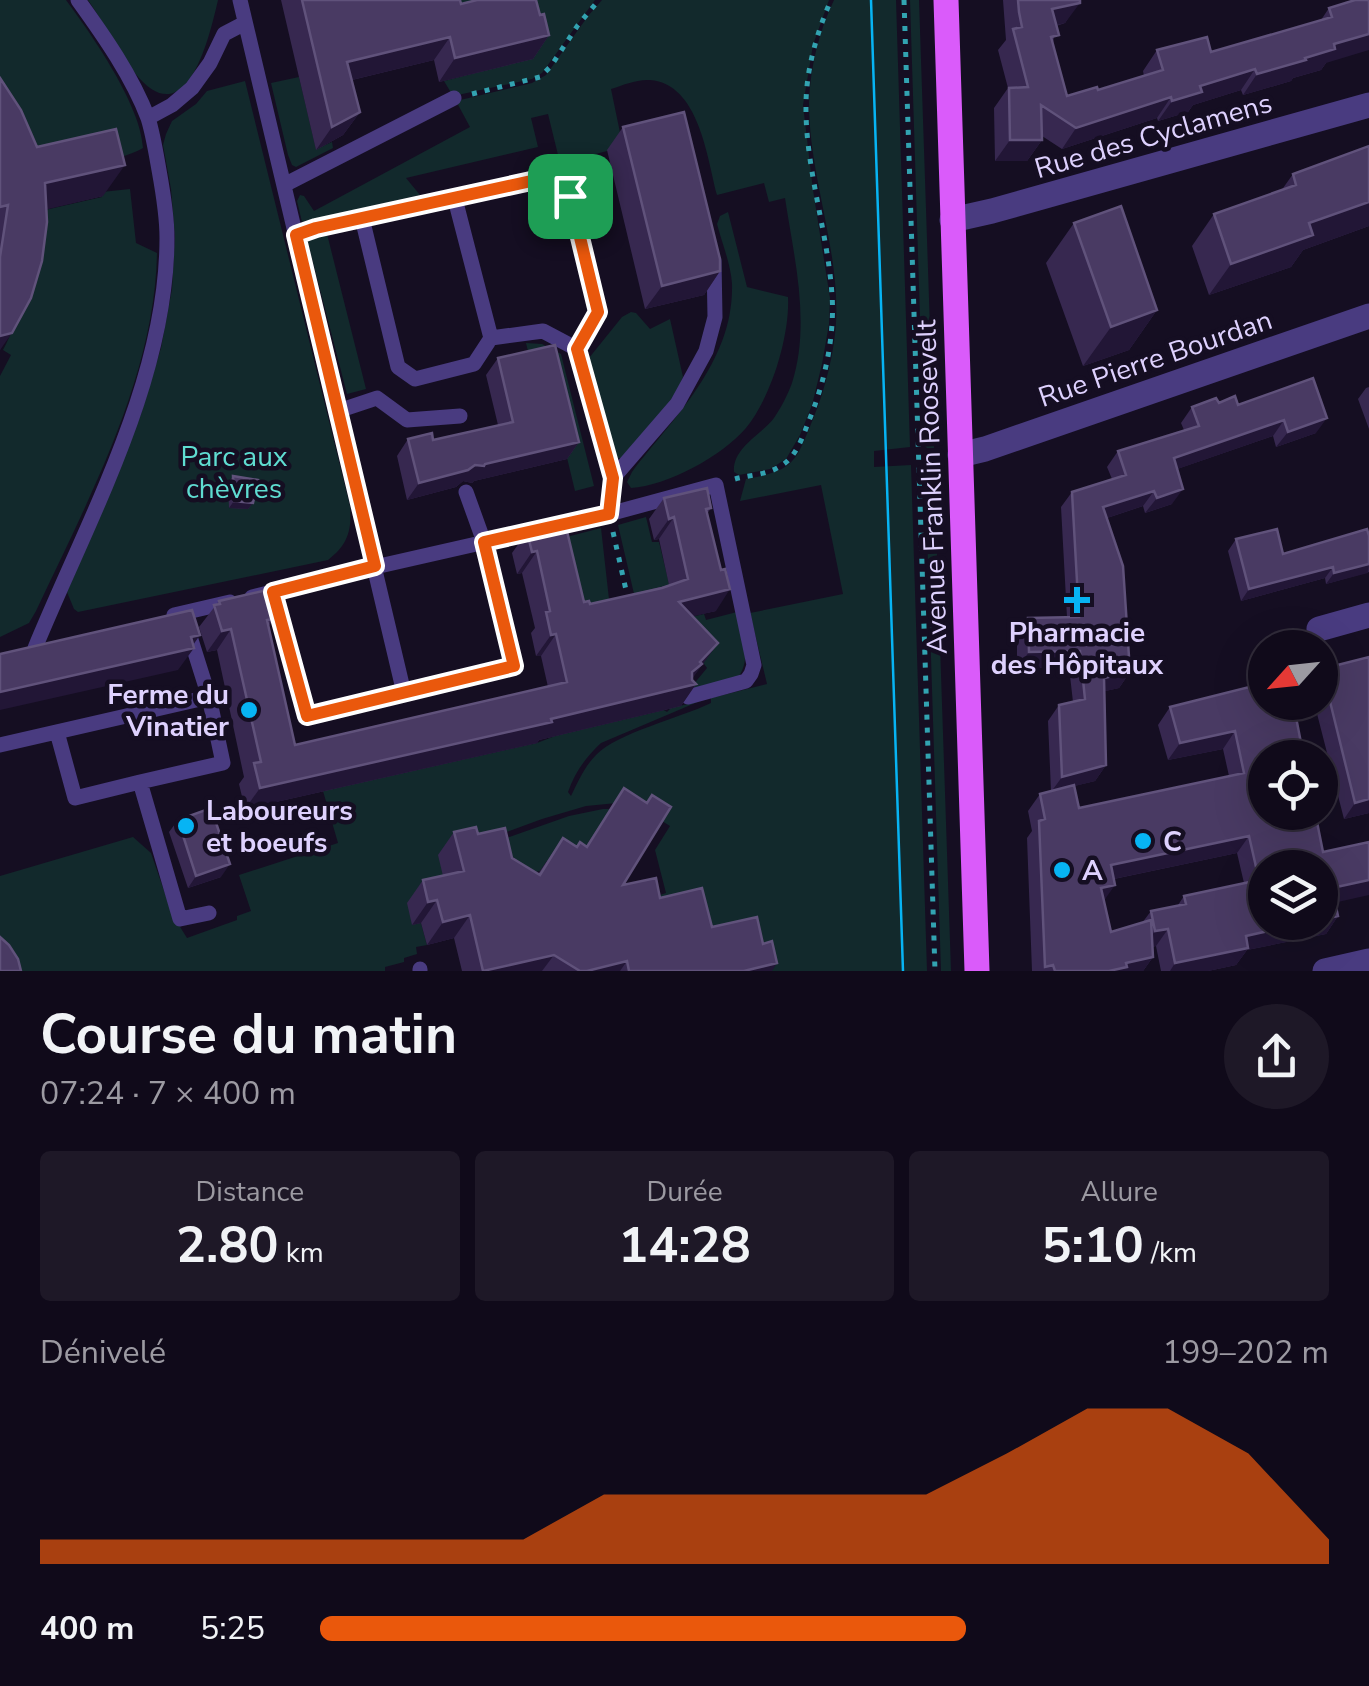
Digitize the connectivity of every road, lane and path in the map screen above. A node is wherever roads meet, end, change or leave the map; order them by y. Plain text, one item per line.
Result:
1 (78, 0) edge
2 (240, 0) edge
3 (599, 0) edge
4 (831, 0) edge
5 (904, 0) edge
6 (946, 0) edge
7 (245, 23) junction
8 (454, 98) joint
9 (1369, 105) edge
10 (148, 118) junction
11 (284, 185) junction
12 (455, 199) junction
13 (362, 218) junction
14 (952, 220) junction
15 (296, 235) junction
16 (710, 246) edge
17 (1369, 316) edge
18 (492, 338) junction
19 (577, 349) junction
20 (338, 410) junction
21 (460, 416) dead end
22 (960, 455) junction
23 (613, 478) junction
24 (716, 485) junction
25 (466, 492) edge
26 (609, 514) junction
27 (484, 542) junction
28 (375, 566) junction
29 (273, 592) junction
30 (630, 610) edge
31 (184, 613) junction
32 (1369, 616) edge
33 (165, 618) edge
34 (1319, 629) dead end
35 (54, 644) edge
36 (35, 648) junction
37 (18, 652) edge
38 (404, 694) junction
39 (209, 697) junction
40 (688, 697) edge
41 (57, 732) junction
42 (0, 745) edge
43 (140, 782) junction
44 (209, 913) dead end
45 (1369, 962) edge
46 (935, 971) edge
47 (977, 971) edge
48 (1325, 971) edge

1 - 10 lane
2 - 7 lane
3 - 8 path
4 - 24 path
5 - 46 path
6 - 14 main road, Avenue Franklin Roosevelt
7 - 10 lane
7 - 11 lane
8 - 11 lane
9 - 14 street, Rue des Cyclamens
10 - 36 lane
11 - 15 lane
12 - 13 lane
12 - 18 lane
12 - 19 lane
13 - 15 lane
13 - 18 lane
14 - 22 main road, Avenue Franklin Roosevelt
15 - 20 lane
16 - 23 lane
17 - 22 street, Rue Pierre Bourdan
18 - 19 lane
19 - 23 lane
20 - 21 lane
20 - 28 lane
22 - 47 main road, Avenue Franklin Roosevelt
23 - 26 lane
24 - 26 lane
24 - 40 lane
25 - 27 lane
26 - 27 lane
26 - 30 path
27 - 28 lane
27 - 38 lane
28 - 29 lane
28 - 38 lane
29 - 31 lane
29 - 38 lane
31 - 33 lane
31 - 39 lane
32 - 34 street
35 - 36 lane
36 - 37 lane
39 - 41 lane
39 - 43 lane
41 - 42 lane
41 - 43 lane
43 - 44 lane
45 - 48 street

